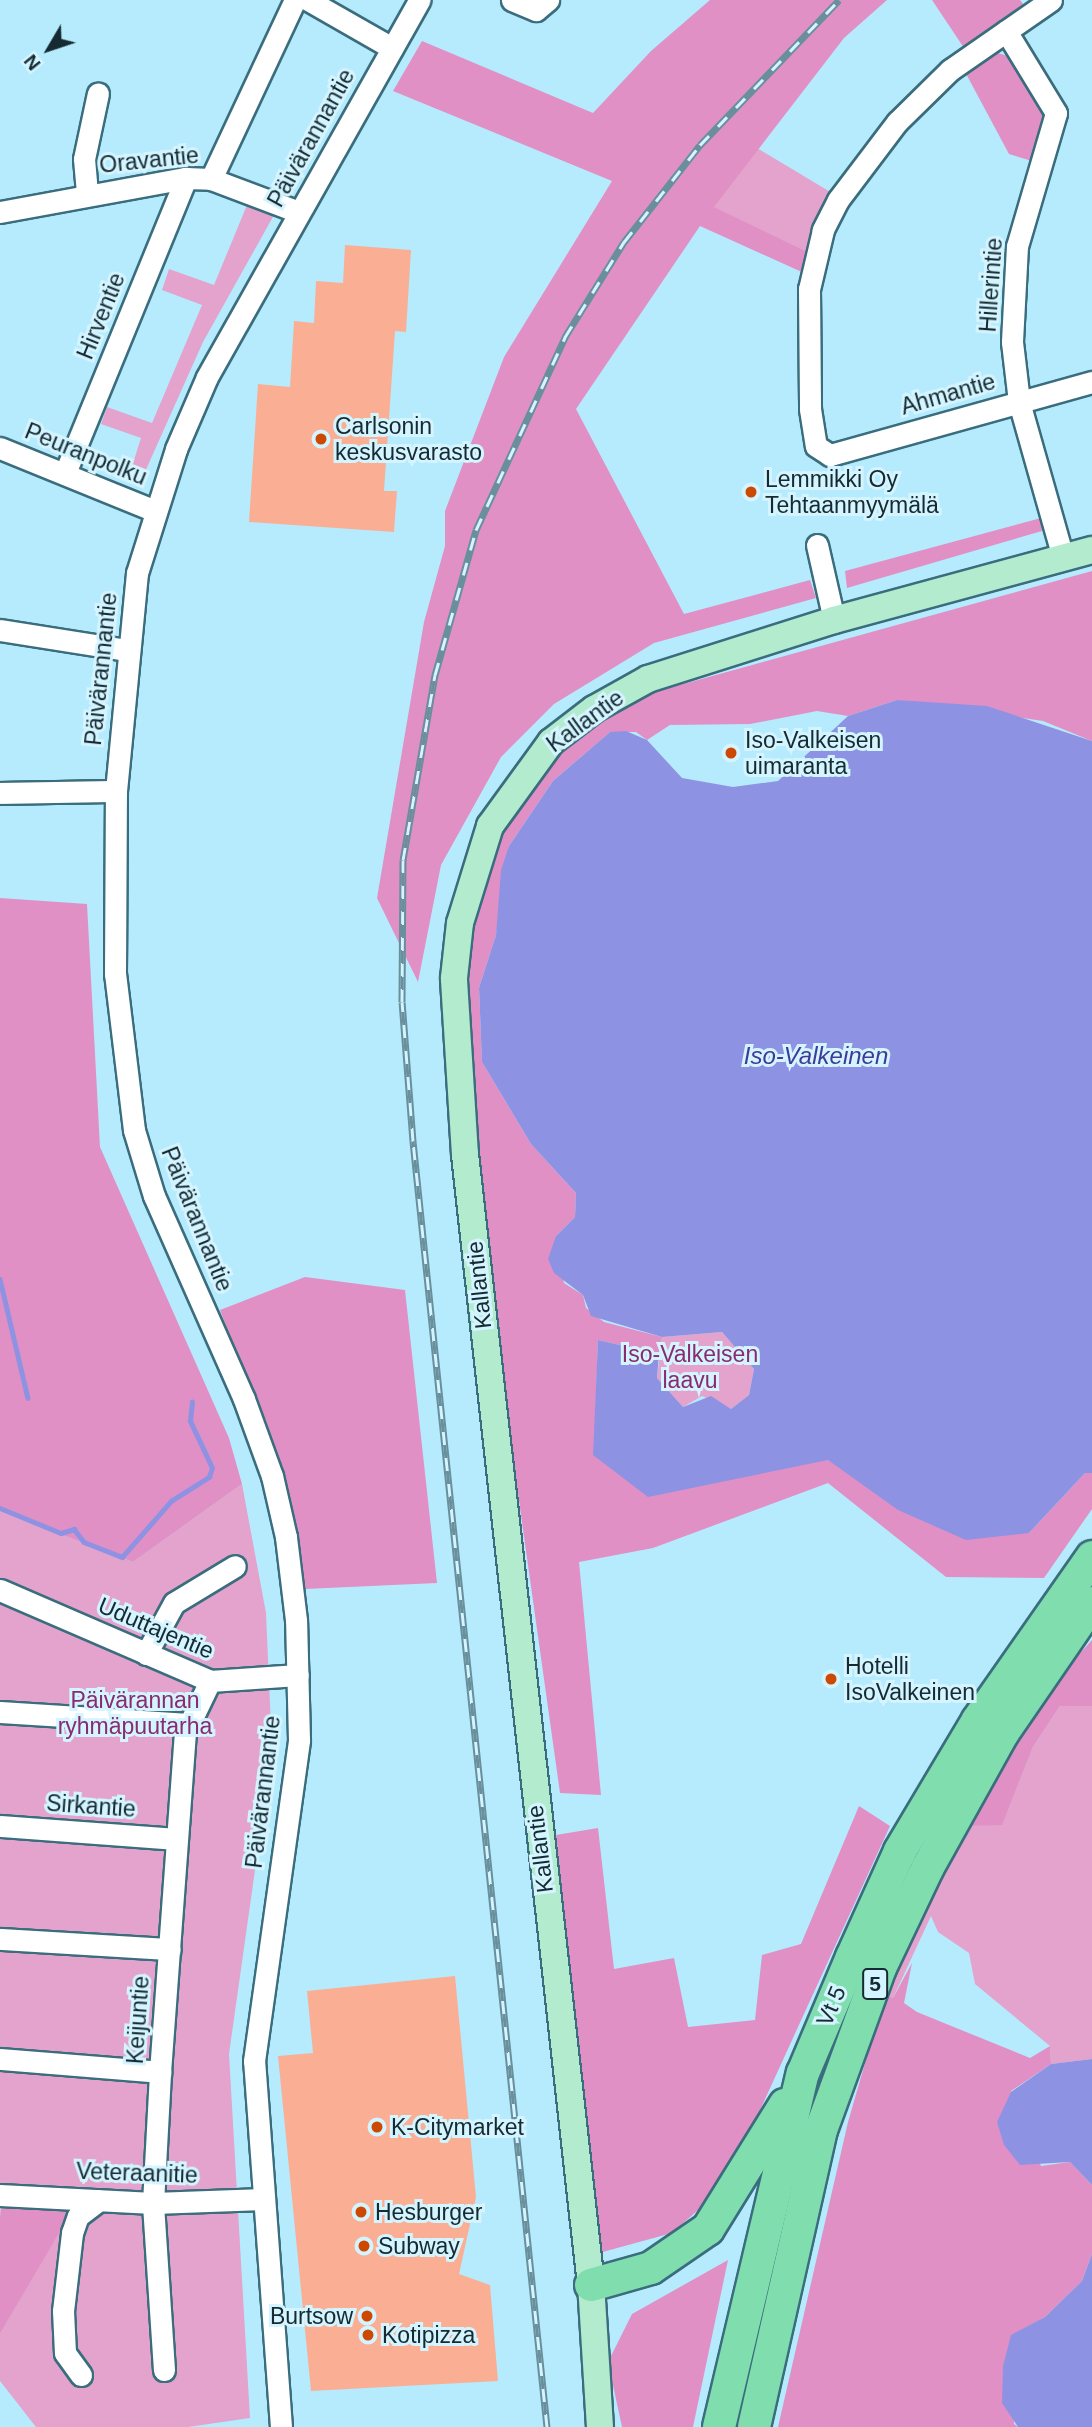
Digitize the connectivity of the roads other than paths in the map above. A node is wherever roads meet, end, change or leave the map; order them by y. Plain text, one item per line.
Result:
1 (295, 0) edge
2 (308, 0) edge
3 (419, 0) edge
4 (512, 0) edge
5 (548, 0) edge
6 (1051, 0) edge
7 (1006, 31) junction
8 (392, 48) junction
9 (98, 93) dead end
10 (186, 178) junction
11 (211, 179) junction
12 (87, 193) junction
13 (0, 212) edge
14 (299, 212) junction
15 (1092, 382) edge
16 (1019, 402) junction
17 (0, 448) edge
18 (65, 473) junction
19 (153, 510) junction
20 (817, 545) dead end
21 (1092, 550) edge
22 (1063, 557) junction
23 (834, 620) junction
24 (0, 630) edge
25 (126, 650) junction
26 (116, 792) junction
27 (0, 793) edge
28 (1092, 1557) edge
29 (235, 1566) dead end
30 (0, 1590) edge
31 (1092, 1603) edge
32 (146, 1654) junction
33 (298, 1675) junction
34 (210, 1681) junction
35 (0, 1712) edge
36 (189, 1724) junction
37 (0, 1826) edge
38 (177, 1839) junction
39 (0, 1940) edge
40 (170, 1949) junction
41 (0, 2059) edge
42 (160, 2072) junction
43 (803, 2073) junction
44 (3, 2192) edge
45 (264, 2199) junction
46 (99, 2200) junction
47 (153, 2203) junction
48 (591, 2285) junction
49 (164, 2370) dead end
50 (82, 2375) dead end
51 (756, 2420) edge
52 (281, 2427) edge
53 (600, 2427) edge
54 (719, 2427) edge

1 - 11 street
2 - 8 street
3 - 8 street, Päivärannantie
4 - 5 street
6 - 7 street
7 - 16 street, Hillerintie
7 - 16 street, Ahmantie
8 - 14 street, Päivärannantie
9 - 12 street
10 - 11 street, Oravantie
10 - 12 street, Oravantie
10 - 18 street, Hirventie
11 - 14 street, Oravantie
12 - 13 street, Oravantie
14 - 19 street, Päivärannantie
15 - 16 street, Ahmantie
16 - 22 street, Hillerintie
17 - 18 street, Peuranpolku
18 - 19 street, Peuranpolku
19 - 25 street, Päivärannantie
20 - 23 street
21 - 22 main road, Kallantie
22 - 23 main road, Kallantie
23 - 48 main road, Kallantie
24 - 25 street
25 - 26 street, Päivärannantie
26 - 27 street
26 - 33 street, Päivärannantie
28 - 43 highway, Vt 5 / 5
29 - 32 street
30 - 32 street, Uduttajentie
31 - 51 highway, Vt 5 / 5
32 - 34 street, Uduttajentie
33 - 34 street, Uduttajentie
33 - 45 street, Päivärannantie
34 - 36 street, Keijuntie
35 - 36 street
36 - 38 street, Keijuntie
37 - 38 street, Sirkantie
38 - 40 street, Keijuntie
39 - 40 street
40 - 42 street, Keijuntie
41 - 42 street
42 - 47 street, Keijuntie
43 - 48 highway
43 - 54 highway, Vt 5 / 5
44 - 46 street, Veteraanitie
45 - 47 street, Veteraanitie
45 - 52 street, Päivärannantie
46 - 47 street, Veteraanitie
46 - 50 street
47 - 49 street, Keijuntie
48 - 53 main road, Kallantie

